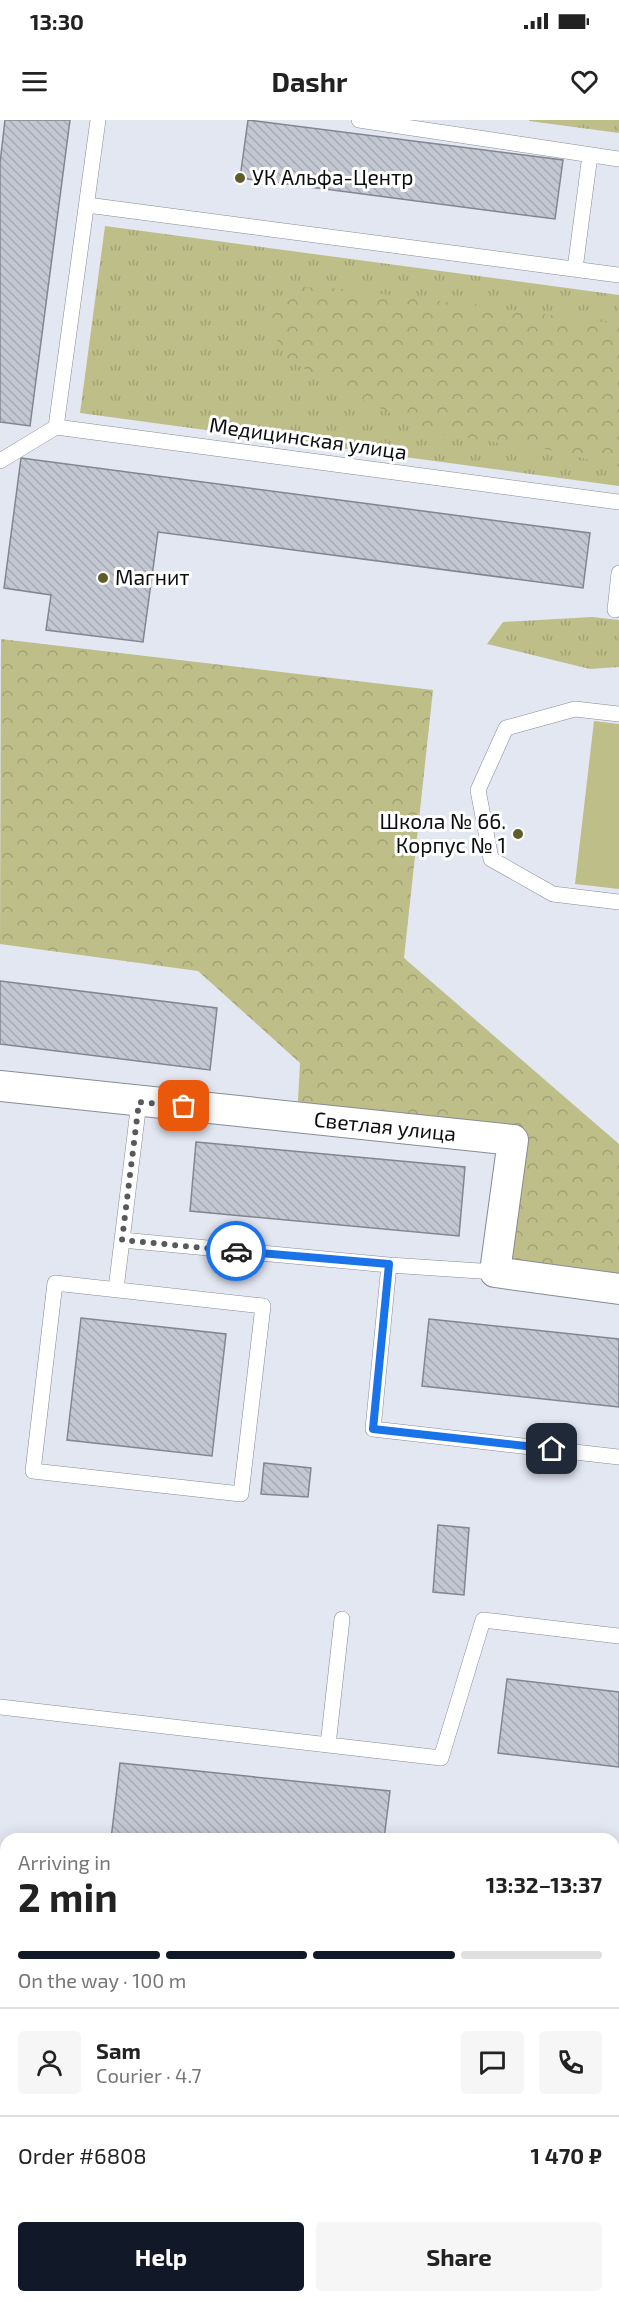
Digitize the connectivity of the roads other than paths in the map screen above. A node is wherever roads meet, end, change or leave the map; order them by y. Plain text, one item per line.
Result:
1 (98, 120) edge
2 (359, 120) edge
3 (590, 155) junction
4 (619, 159) edge
5 (87, 205) junction
6 (575, 269) junction
7 (619, 274) edge
8 (56, 426) junction
9 (0, 461) edge
10 (619, 502) edge
11 (619, 573) edge
12 (615, 610) dead end
13 (619, 714) edge
14 (619, 902) edge
15 (0, 1086) edge
16 (139, 1102) junction
17 (122, 1240) junction
18 (389, 1264) junction
19 (495, 1272) junction
20 (619, 1288) edge
21 (116, 1289) junction
22 (619, 1457) edge
23 (342, 1619) dead end
24 (619, 1636) edge
25 (0, 1707) edge
26 (328, 1745) junction

1 - 5 lane
2 - 3 lane
3 - 4 lane
3 - 6 lane
5 - 6 lane
5 - 8 lane
6 - 7 lane
8 - 9 lane
8 - 10 lane, Медицинская улица
11 - 12 lane
13 - 14 lane
15 - 16 street, Светлая улица
16 - 17 lane
16 - 19 street, Светлая улица
17 - 18 lane
17 - 21 lane
18 - 19 lane
18 - 22 lane
19 - 20 street
21 - 21 lane
23 - 26 lane
24 - 26 lane
25 - 26 lane

